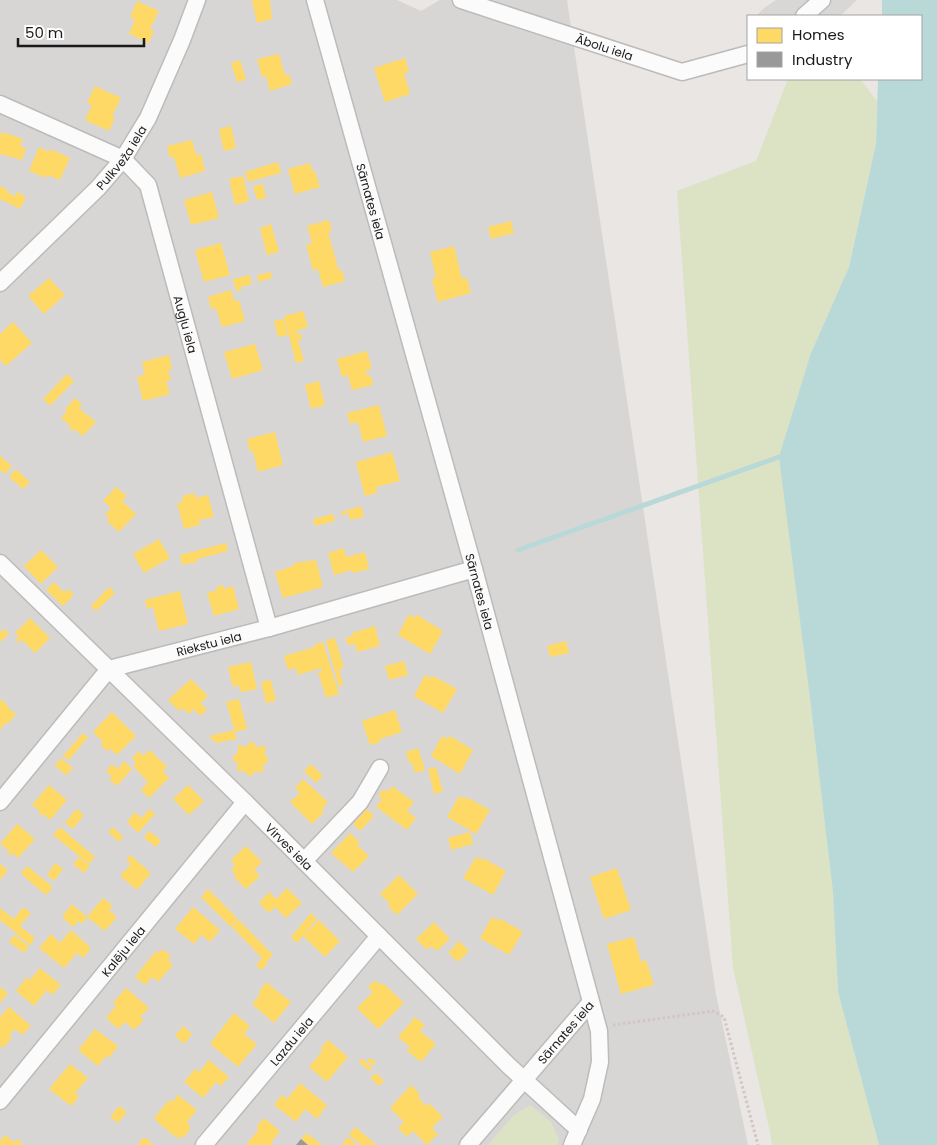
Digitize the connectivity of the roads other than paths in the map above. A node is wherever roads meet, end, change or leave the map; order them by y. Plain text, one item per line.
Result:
1 (197, 0) edge
2 (315, 0) edge
3 (461, 0) edge
4 (822, 0) edge
5 (805, 15) edge
6 (747, 54) edge
7 (0, 104) edge
8 (123, 159) junction
9 (0, 284) edge
10 (0, 563) edge
11 (474, 569) junction
12 (269, 628) junction
13 (109, 669) junction
14 (380, 768) dead end
15 (0, 802) edge
16 (246, 802) junction
17 (304, 861) junction
18 (379, 936) junction
19 (591, 1002) junction
20 (523, 1079) junction
21 (0, 1102) edge
22 (576, 1138) edge
23 (204, 1145) edge
24 (468, 1145) edge

1 - 8 street, Pulkveža iela
2 - 11 street, Sārnates iela
3 - 6 street, Ābolu iela
4 - 5 street
7 - 8 street, Augļu iela
8 - 9 street, Pulkveža iela
8 - 12 street, Augļu iela
10 - 13 street, Virves iela
11 - 12 street, Riekstu iela
11 - 19 street, Sārnates iela
12 - 13 street, Riekstu iela
13 - 15 street
13 - 16 street, Virves iela
14 - 17 street
16 - 17 street, Virves iela
16 - 21 street, Kalēju iela
17 - 18 street, Virves iela
18 - 20 street, Virves iela
18 - 23 street, Lazdu iela
19 - 20 street, Sārnates iela
19 - 22 street, Virves iela
20 - 22 street, Virves iela
20 - 24 street, Sārnates iela

